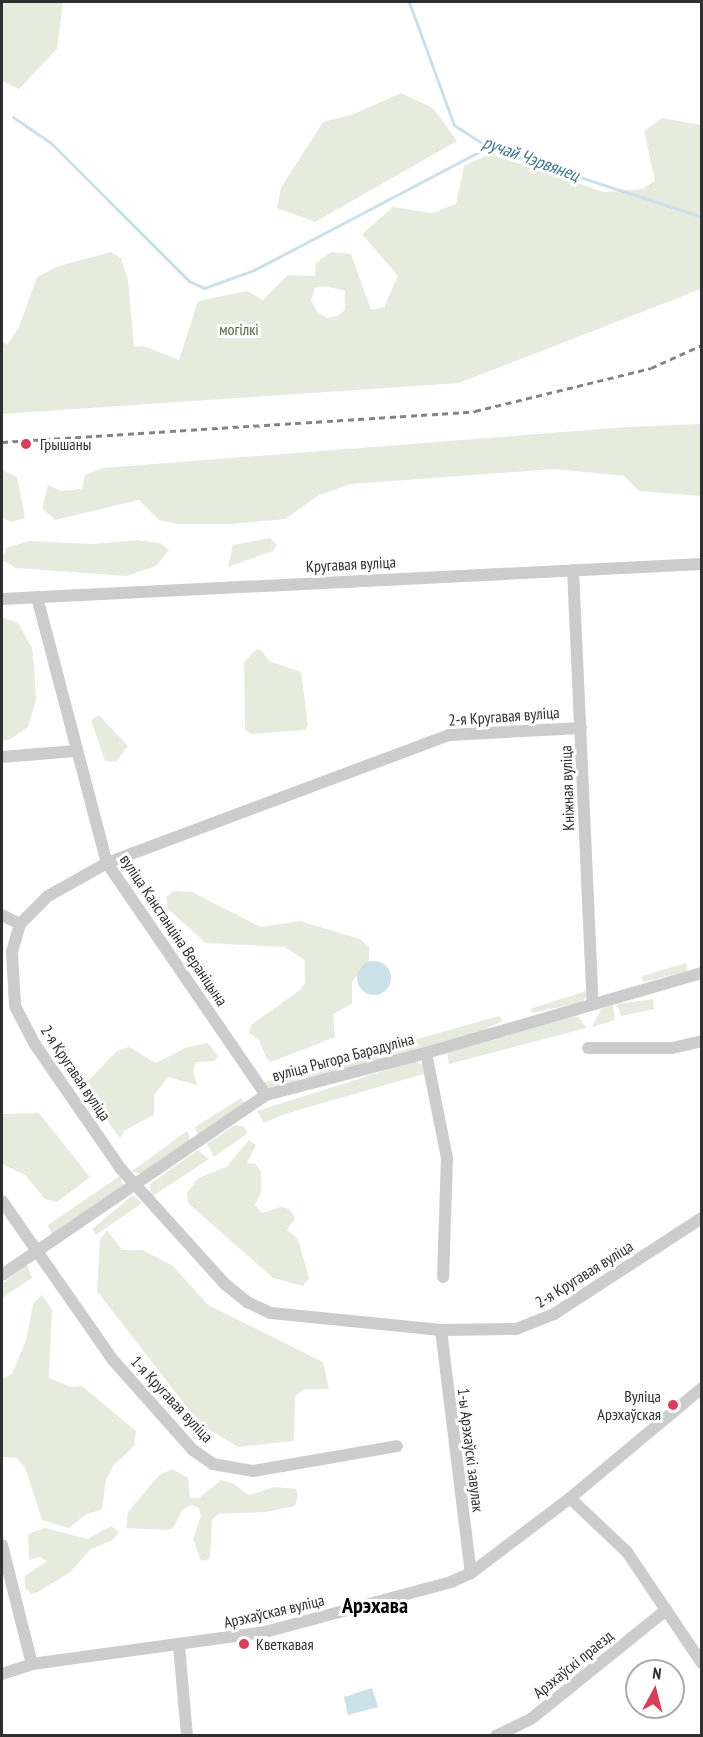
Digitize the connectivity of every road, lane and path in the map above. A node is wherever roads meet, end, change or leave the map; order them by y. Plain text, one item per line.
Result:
1 (702, 564) edge
2 (573, 570) junction
3 (37, 597) junction
4 (2, 598) edge
5 (581, 728) junction
6 (75, 751) junction
7 (2, 757) edge
8 (107, 863) junction
9 (2, 915) edge
10 (20, 924) junction
11 (702, 973) edge
12 (593, 1003) junction
13 (702, 1041) edge
14 (588, 1048) dead end
15 (426, 1053) junction
16 (266, 1095) junction
17 (135, 1183) junction
18 (2, 1201) edge
19 (702, 1218) edge
20 (37, 1252) junction
21 (2, 1275) edge
22 (443, 1277) dead end
23 (441, 1330) junction
24 (702, 1388) edge
25 (397, 1446) dead end
26 (570, 1497) junction
27 (2, 1545) edge
28 (471, 1573) junction
29 (666, 1610) junction
30 (179, 1646) junction
31 (702, 1663) edge
32 (32, 1664) junction
33 (2, 1674) edge
34 (187, 1736) edge
35 (496, 1736) edge

1 - 2 street, Кругавая вуліца
2 - 3 street, Кругавая вуліца
2 - 5 street, Кніжная вуліца
3 - 4 street, Кругавая вуліца
3 - 6 street, вуліца Канстанціна Вераніцына
5 - 8 street, 2-я Кругавая вуліца
5 - 12 street, Кніжная вуліца
6 - 7 street
6 - 8 street, вуліца Канстанціна Вераніцына
8 - 10 street, 2-я Кругавая вуліца
8 - 16 street, вуліца Канстанціна Вераніцына
9 - 10 street
10 - 17 street, 2-я Кругавая вуліца
11 - 12 street, вуліца Рыгора Барадуліна
12 - 15 street, вуліца Рыгора Барадуліна
13 - 14 street
15 - 16 street, вуліца Рыгора Барадуліна
15 - 22 street
16 - 17 street, вуліца Рыгора Барадуліна
17 - 20 street, вуліца Рыгора Барадуліна
17 - 23 street, 2-я Кругавая вуліца
18 - 20 street, 1-я Кругавая вуліца
19 - 23 street, 2-я Кругавая вуліца
20 - 21 street, вуліца Рыгора Барадуліна
20 - 25 street, 1-я Кругавая вуліца
23 - 28 street, 1-ы Арэхаўскі завулак
24 - 26 street, Арэхаўская вуліца
26 - 28 street, Арэхаўская вуліца
26 - 29 street
27 - 32 street
28 - 30 street, Арэхаўская вуліца
29 - 31 street
29 - 35 street, Арэхаўскі праезд
30 - 32 street, Арэхаўская вуліца
30 - 34 street
32 - 33 street, Арэхаўская вуліца

